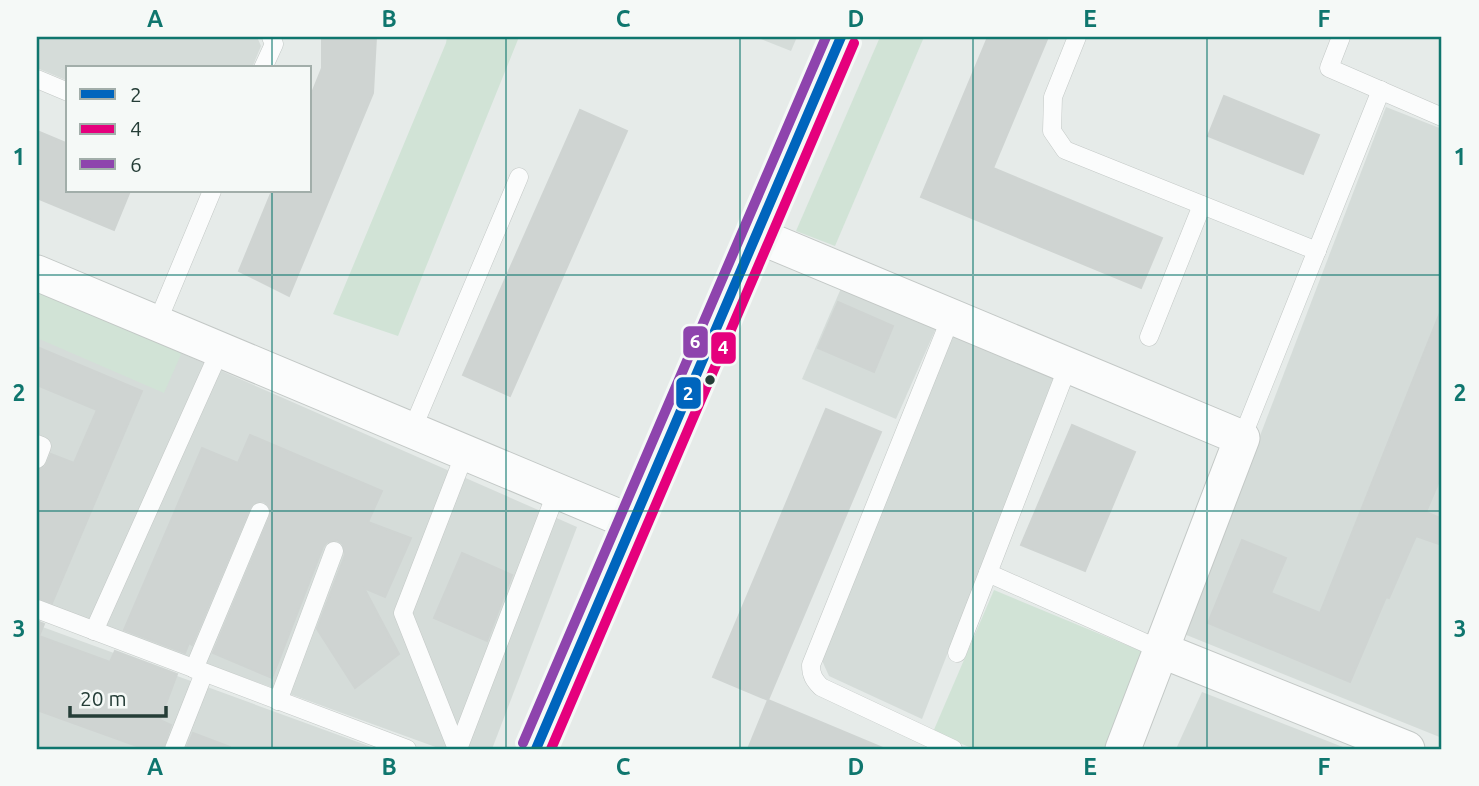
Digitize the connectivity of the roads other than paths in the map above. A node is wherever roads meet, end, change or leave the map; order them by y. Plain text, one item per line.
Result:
1 (271, 37) edge
2 (841, 37) edge
3 (1077, 37) edge
4 (1341, 37) edge
5 (264, 66) edge
6 (37, 79) edge
7 (1381, 90) junction
8 (66, 91) edge
9 (1442, 117) edge
10 (519, 177) dead end
11 (212, 192) edge
12 (1202, 205) junction
13 (756, 235) junction
14 (1317, 251) junction
15 (37, 273) edge
16 (951, 317) junction
17 (157, 323) junction
18 (1149, 337) dead end
19 (220, 350) junction
20 (1068, 366) junction
21 (412, 430) junction
22 (1242, 438) junction
23 (37, 444) edge
24 (465, 453) junction
25 (37, 459) edge
26 (557, 491) junction
27 (260, 512) dead end
28 (633, 523) junction
29 (334, 551) dead end
30 (988, 573) junction
31 (37, 609) edge
32 (94, 631) junction
33 (1161, 650) junction
34 (957, 653) dead end
35 (199, 671) junction
36 (278, 701) junction
37 (174, 749) edge
38 (407, 749) edge
39 (457, 749) edge
40 (536, 749) edge
41 (953, 749) edge
42 (1123, 749) edge
43 (1407, 749) edge

1 - 5 lane
2 - 13 street
3 - 12 lane
4 - 7 lane
6 - 8 lane
7 - 9 lane
7 - 14 lane
10 - 21 lane
11 - 17 lane
12 - 14 lane
12 - 18 lane
13 - 16 street
13 - 28 street
14 - 22 lane
15 - 17 street
16 - 20 street
16 - 41 lane
17 - 19 street
19 - 21 street
19 - 32 lane
20 - 22 street
20 - 30 lane
21 - 24 street
22 - 33 street
23 - 25 lane
24 - 26 street
24 - 39 lane
26 - 28 street
26 - 39 lane
27 - 35 lane
28 - 40 street
29 - 36 lane
30 - 33 lane
30 - 34 lane
31 - 32 lane
32 - 35 lane
33 - 42 street
33 - 43 street
35 - 36 lane
35 - 37 lane
36 - 38 lane

